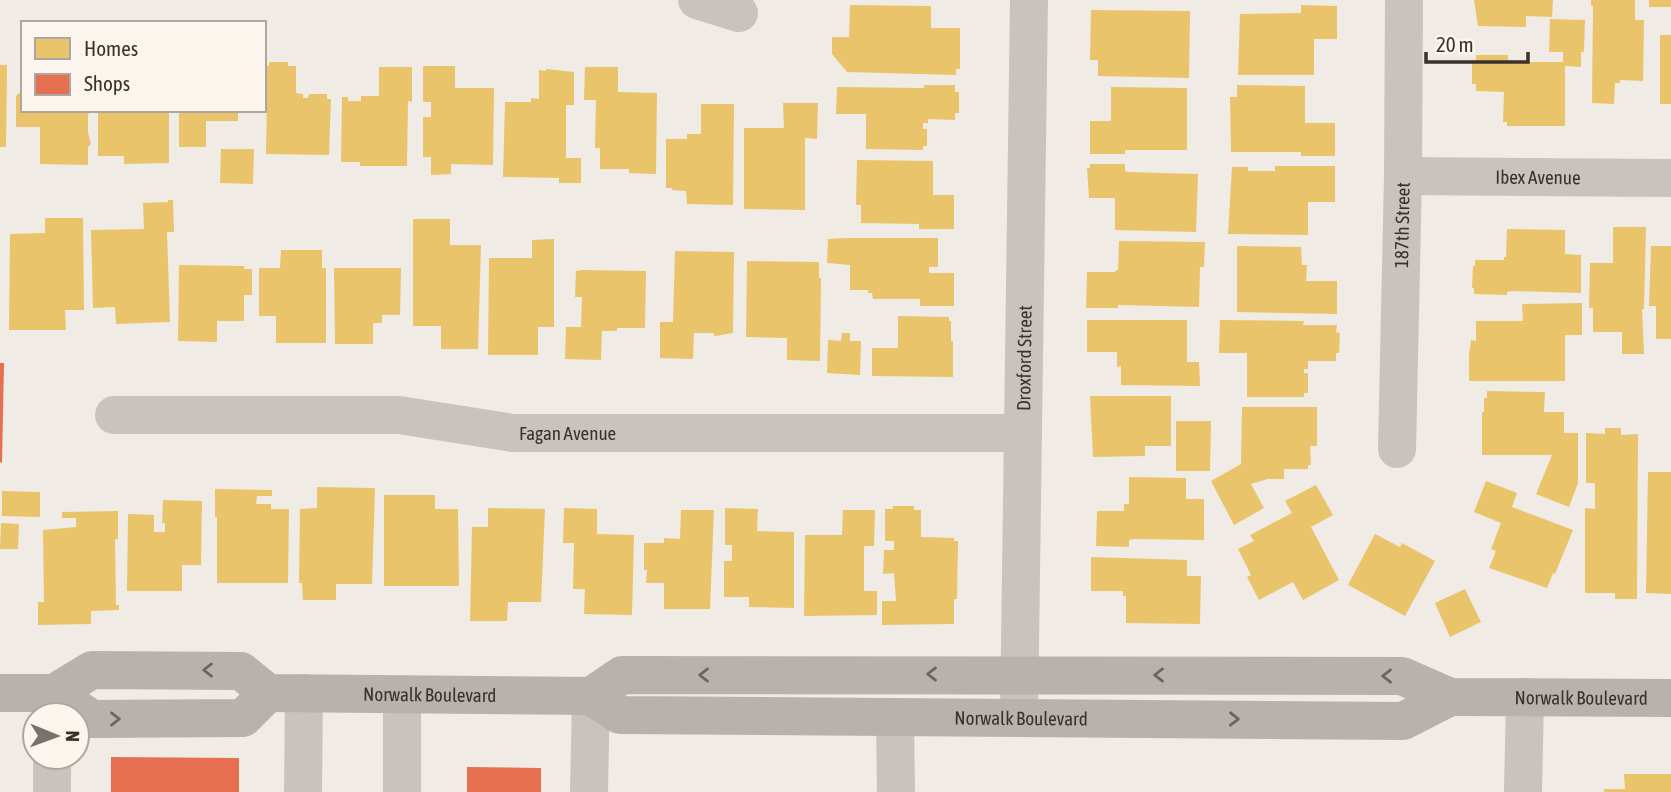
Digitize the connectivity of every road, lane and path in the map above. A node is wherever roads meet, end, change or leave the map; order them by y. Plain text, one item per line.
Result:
1 (697, 0) edge
2 (1030, 0) edge
3 (1404, 0) edge
4 (739, 13) dead end
5 (1403, 176) junction
6 (1671, 178) edge
7 (114, 415) dead end
8 (1023, 433) junction
9 (1397, 449) dead end
10 (1020, 674) junction
11 (0, 693) edge
12 (286, 693) junction
13 (401, 694) junction
14 (592, 696) junction
15 (1450, 697) junction
16 (1525, 697) junction
17 (1671, 698) edge
18 (39, 701) edge
19 (1019, 717) junction
20 (895, 718) junction
21 (91, 719) edge
22 (52, 771) edge
23 (52, 792) edge
24 (303, 792) edge
25 (402, 792) edge
26 (589, 792) edge
27 (896, 792) edge
28 (1523, 792) edge

1 - 4 street
2 - 8 street, Droxford Street
3 - 5 street, 187th Street
5 - 6 street, Ibex Avenue
5 - 9 street, 187th Street
7 - 8 street, Fagan Avenue
8 - 10 street, Droxford Street
10 -> 14 main road, Norwalk Boulevard
15 -> 10 main road, Norwalk Boulevard
10 - 19 street, Droxford Street
11 - 18 main road
12 - 13 main road, Norwalk Boulevard
12 - 21 main road
12 - 24 street
13 - 14 main road, Norwalk Boulevard
13 - 25 street
14 - 20 main road, Norwalk Boulevard
14 - 26 street
15 - 16 main road, Norwalk Boulevard
19 -> 15 main road, Norwalk Boulevard
16 - 17 main road, Norwalk Boulevard
16 - 28 street
19 - 20 main road, Norwalk Boulevard
20 - 27 street
22 - 23 street

